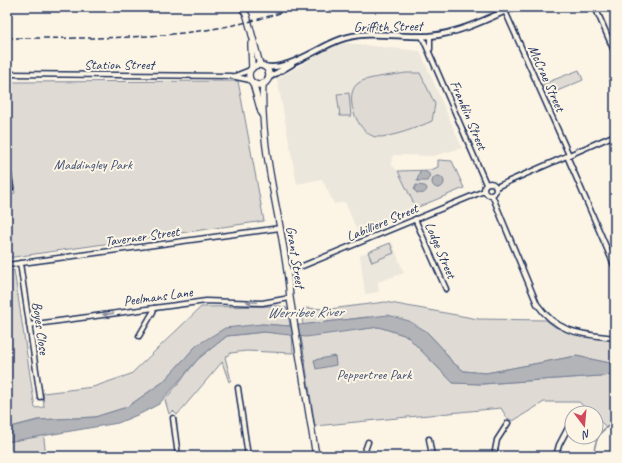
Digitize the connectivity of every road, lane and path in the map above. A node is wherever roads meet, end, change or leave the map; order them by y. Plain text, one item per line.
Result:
1 (595, 7) edge
2 (244, 8) edge
3 (509, 8) edge
4 (250, 30) junction
5 (422, 36) junction
6 (430, 36) junction
7 (330, 44) junction
8 (615, 53) edge
9 (432, 55) junction
10 (262, 66) junction
11 (251, 69) junction
12 (7, 74) edge
13 (231, 76) junction
14 (268, 78) junction
15 (252, 81) junction
16 (263, 83) junction
17 (265, 133) junction
18 (615, 136) edge
19 (568, 156) junction
20 (7, 164) edge
21 (486, 184) junction
22 (496, 187) junction
23 (11, 188) dead end
24 (484, 191) junction
25 (492, 195) junction
26 (415, 219) junction
27 (280, 228) junction
28 (20, 263) junction
29 (7, 265) edge
30 (614, 265) edge
31 (288, 272) junction
32 (446, 289) dead end
33 (290, 298) junction
34 (154, 308) junction
35 (29, 325) junction
36 (139, 336) dead end
37 (615, 338) edge
38 (238, 388) dead end
39 (40, 397) dead end
40 (173, 418) dead end
41 (508, 423) dead end
42 (564, 436) edge
43 (429, 439) dead end
44 (368, 442) dead end
45 (178, 456) edge
46 (248, 456) edge
47 (316, 456) edge
48 (363, 456) edge
49 (432, 456) edge
50 (494, 456) edge
51 (556, 456) edge

1 - 8 street
2 - 4 main road
3 - 6 street, Griffith Street
3 - 19 street, McCrae Street
4 - 10 main road
4 - 11 main road
5 - 6 street, Griffith Street
5 - 7 street, Griffith Street
5 - 9 street, Franklin Street
6 - 9 street, Franklin Street
7 - 10 street, Griffith Street
7 - 14 street, Griffith Street
9 - 21 street, Franklin Street
10 - 11 main road
10 - 14 main road
11 - 13 street, Station Street
11 - 15 main road
12 - 13 street, Station Street
13 - 15 street, Station Street
14 - 16 main road
15 - 16 main road
15 - 17 main road, Grant Street
16 - 17 main road, Grant Street
17 - 27 main road, Grant Street
18 - 19 street
19 - 22 street
19 - 30 street, McCrae Street
20 - 23 street
21 - 22 street
21 - 24 street
22 - 25 street
24 - 25 street
24 - 26 street, Labilliere Street
25 - 37 street
26 - 31 street, Labilliere Street
26 - 32 street, Lodge Street
27 - 28 street, Taverner Street
27 - 31 main road, Grant Street
28 - 29 street, Taverner Street
28 - 35 street, Boyes Close
31 - 33 main road, Grant Street
33 -> 34 street, Peelmans Lane
33 - 47 main road, Grant Street
34 -> 35 street, Peelmans Lane
34 - 36 street
35 - 39 street, Boyes Close
38 - 46 street
40 - 45 street
41 - 50 street
42 - 51 street
43 - 49 street
44 - 48 street

